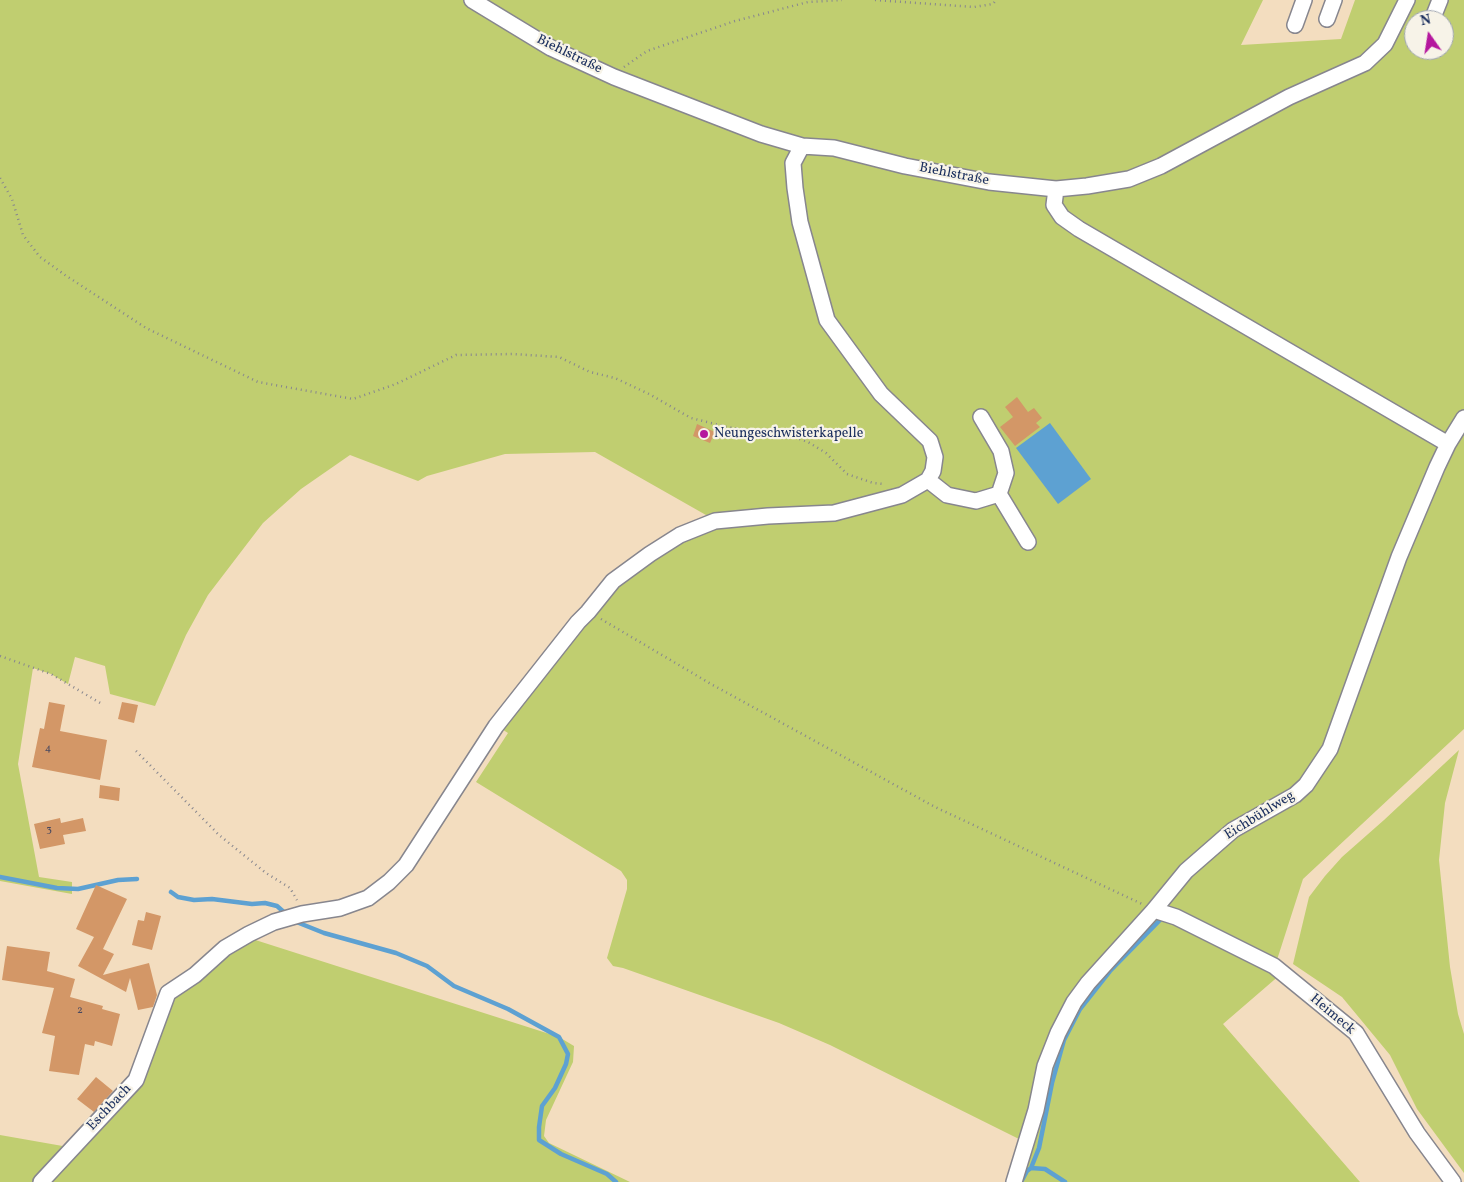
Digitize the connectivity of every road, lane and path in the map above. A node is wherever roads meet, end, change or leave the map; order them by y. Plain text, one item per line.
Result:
1 (472, 0) edge
2 (842, 0) edge
3 (875, 0) edge
4 (996, 0) edge
5 (1304, 0) edge
6 (1334, 0) edge
7 (1407, 0) edge
8 (1327, 19) dead end
9 (1295, 25) dead end
10 (614, 77) junction
11 (802, 146) junction
12 (0, 178) edge
13 (1056, 189) junction
14 (981, 417) dead end
15 (1464, 418) edge
16 (1448, 444) junction
17 (928, 480) junction
18 (889, 484) dead end
19 (999, 494) junction
20 (1028, 542) dead end
21 (588, 612) junction
22 (0, 656) edge
23 (102, 704) dead end
24 (136, 751) dead end
25 (1154, 910) junction
26 (302, 914) junction
27 (41, 1182) edge
28 (1014, 1182) edge
29 (1453, 1182) edge

1 - 10 street, Biehlstraße
2 - 10 path
3 - 4 path
5 - 9 street
6 - 8 street
7 - 13 street, Biehlstraße
10 - 11 street, Biehlstraße
11 - 13 street, Biehlstraße
11 - 17 street
12 - 18 path
13 - 16 street
14 - 19 street
15 - 16 street, Eichbühlweg
16 - 25 street, Eichbühlweg
17 - 19 street
17 - 21 street
19 - 20 street
21 - 25 path
21 - 26 street
22 - 23 path
24 - 26 path
25 - 28 street, Eichbühlweg
25 - 29 street, Heimeck
26 - 27 street, Eschbach

